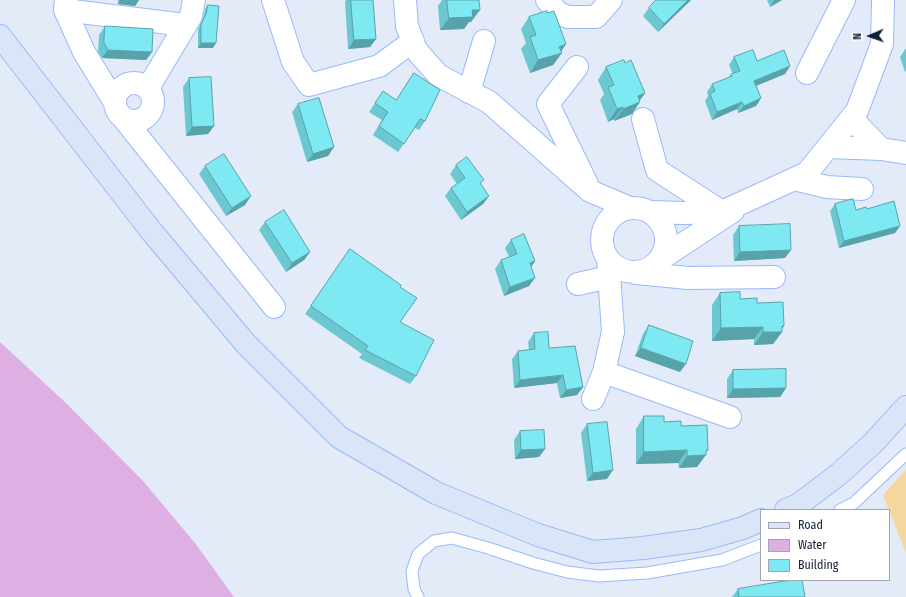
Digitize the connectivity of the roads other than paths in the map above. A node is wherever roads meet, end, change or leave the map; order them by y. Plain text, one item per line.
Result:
1 (194, 0) edge
2 (273, 0) edge
3 (405, 0) edge
4 (547, 0) edge
5 (611, 0) edge
6 (844, 0) edge
7 (883, 0) edge
8 (66, 5) edge
9 (185, 26) junction
10 (0, 36) edge
11 (484, 41) dead end
12 (412, 42) junction
13 (577, 67) dead end
14 (807, 73) dead end
15 (148, 88) junction
16 (469, 92) junction
17 (119, 110) junction
18 (147, 116) junction
19 (851, 118) junction
20 (643, 119) dead end
21 (828, 147) junction
22 (880, 149) junction
23 (149, 150) junction
24 (906, 154) edge
25 (794, 179) junction
26 (862, 189) dead end
27 (590, 191) junction
28 (749, 200) junction
29 (640, 210) junction
30 (722, 212) junction
31 (604, 228) junction
32 (662, 258) junction
33 (608, 268) junction
34 (635, 273) junction
35 (774, 277) dead end
36 (578, 284) dead end
37 (274, 307) dead end
38 (604, 372) junction
39 (593, 399) dead end
40 (906, 407) edge
41 (730, 417) dead end
42 (906, 454) edge
43 (788, 509) edge
44 (842, 509) edge
45 (760, 520) edge
46 (760, 545) edge
47 (418, 597) edge

1 - 9 street
2 - 12 street
3 - 12 street
4 - 5 street
6 - 14 street
7 - 19 street
8 - 9 street
8 - 17 street
9 - 15 street
10 - 45 main road
11 - 16 street
12 - 16 street
13 - 27 street
15 - 17 street
15 - 18 street
16 - 27 street
17 - 18 street
17 - 23 street
18 - 23 street
19 - 21 street
19 - 22 street
20 - 30 street
21 - 22 street
21 - 25 street
22 - 24 street
23 - 37 street
25 - 26 street
25 - 28 street
27 - 29 street
27 - 31 street
28 - 30 street
28 - 32 street
29 - 30 street
29 - 31 street
29 - 32 street
31 - 33 street
32 - 34 street
33 - 34 street
33 - 36 street
33 - 38 street
34 - 35 street
38 - 39 street
38 - 41 street
40 - 43 main road
42 - 44 lane
46 - 47 lane

